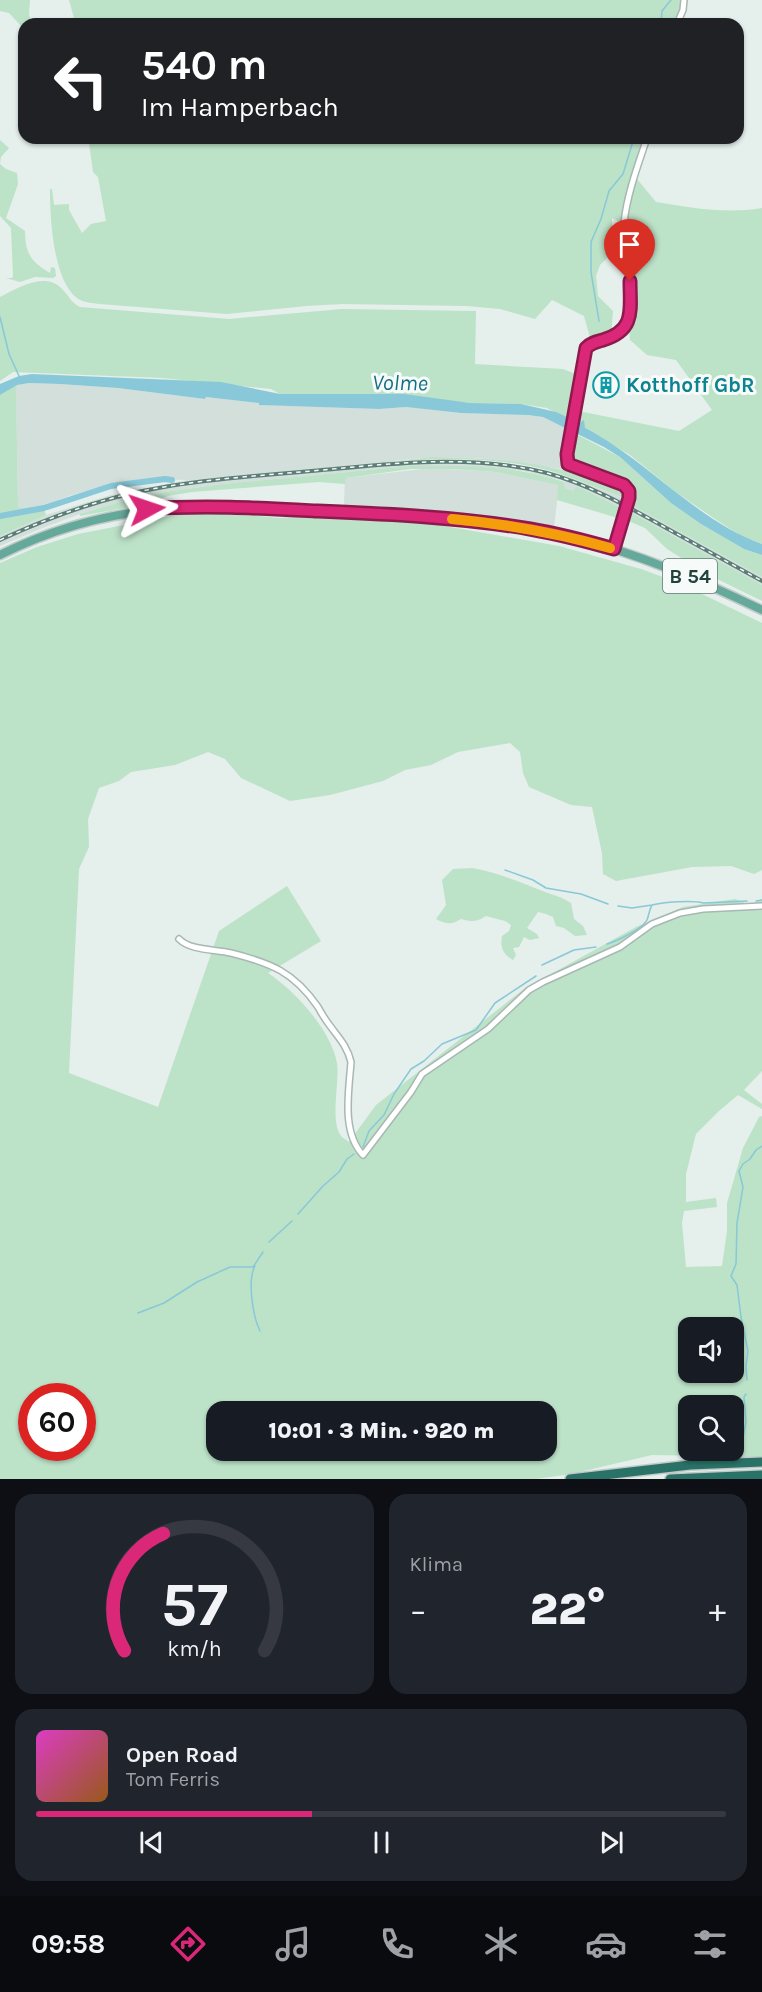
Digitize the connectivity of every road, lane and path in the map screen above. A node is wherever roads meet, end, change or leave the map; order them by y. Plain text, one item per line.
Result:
1 (684, 0) edge
2 (680, 18) edge
3 (645, 144) edge
4 (614, 549) junction
5 (0, 555) edge
6 (762, 610) edge
7 (762, 906) edge
8 (179, 939) dead end
9 (762, 1462) edge
10 (762, 1475) edge
11 (570, 1479) edge
12 (670, 1479) edge

1 - 2 street
3 - 4 street
4 - 5 main road, B 54
4 - 6 main road, B 54
7 - 8 street
9 - 11 highway
10 - 12 highway

